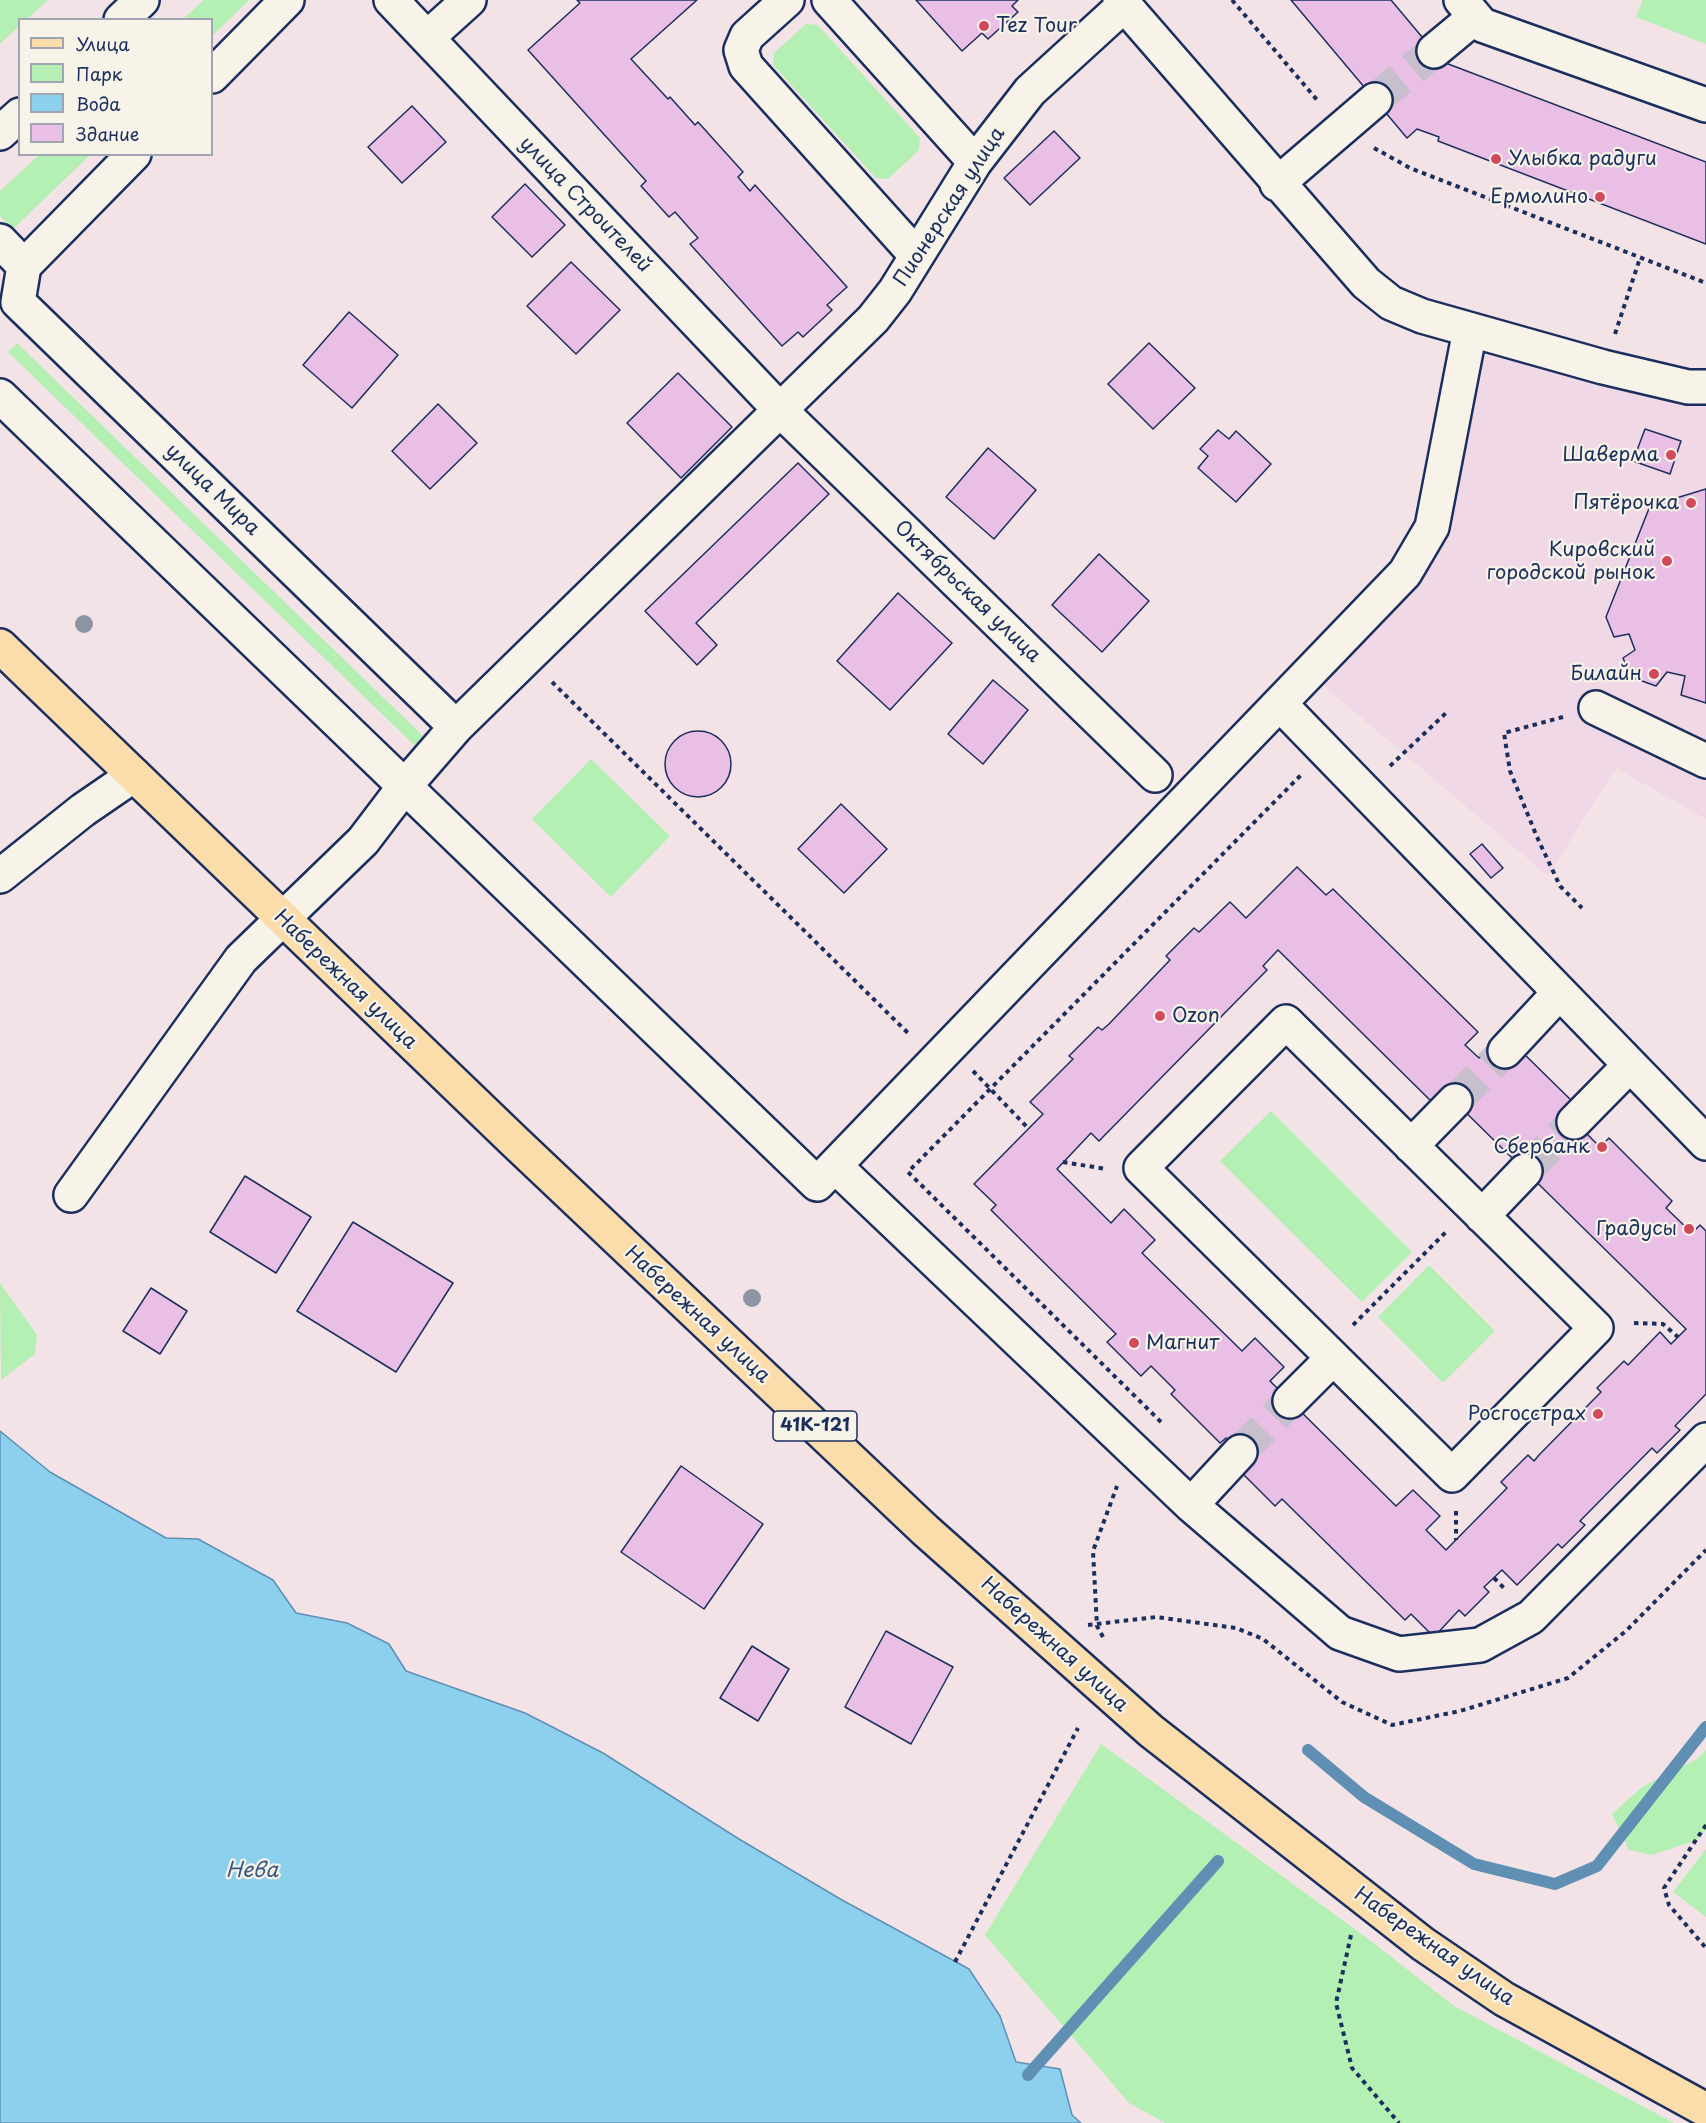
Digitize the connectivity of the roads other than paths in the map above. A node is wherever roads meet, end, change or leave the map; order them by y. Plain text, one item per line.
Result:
1 (142, 0) edge
2 (287, 0) edge
3 (391, 0) edge
4 (469, 0) edge
5 (787, 0) edge
6 (829, 0) edge
7 (1122, 3) edge
8 (1468, 8) edge
9 (123, 18) edge
10 (427, 38) junction
11 (1434, 51) tunnel mouth
12 (213, 75) edge
13 (1375, 100) tunnel mouth
14 (1706, 105) edge
15 (18, 117) edge
16 (0, 133) edge
17 (132, 156) edge
18 (975, 162) junction
19 (1277, 183) junction
20 (0, 241) edge
21 (916, 255) junction
22 (24, 266) junction
23 (9, 311) edge
24 (1470, 330) junction
25 (1706, 387) edge
26 (0, 396) edge
27 (780, 410) junction
28 (0, 646) edge
29 (1281, 705) junction
30 (1596, 708) road end
31 (456, 727) junction
32 (1706, 761) edge
33 (1155, 774) dead end
34 (134, 775) junction
35 (404, 787) junction
36 (0, 876) edge
37 (282, 919) junction
38 (1559, 993) junction
39 (1505, 1051) tunnel mouth
40 (1629, 1066) junction
41 (1455, 1101) tunnel mouth
42 (1574, 1122) tunnel mouth
43 (1706, 1143) edge
44 (1411, 1146) junction
45 (835, 1166) junction
46 (1526, 1171) tunnel mouth
47 (71, 1195) dead end
48 (1477, 1211) junction
49 (1330, 1354) junction
50 (1290, 1401) tunnel mouth
51 (1706, 1440) edge
52 (1240, 1452) tunnel mouth
53 (1191, 1505) junction
54 (1706, 2110) edge

1 - 9 street
2 - 12 street
3 - 10 street, улица Строителей
4 - 10 street
5 - 21 street
6 - 18 street
7 - 18 street, Пионерская улица
7 - 19 street
8 - 11 street
8 - 14 street
10 - 27 street, улица Строителей
13 - 19 street
15 - 16 street
17 - 22 street
18 - 21 street, Пионерская улица
19 - 24 street
20 - 22 street
21 - 27 street, Пионерская улица
22 - 23 street, улица Мира
23 - 31 street, улица Мира
24 - 25 street
24 - 29 street
26 - 35 street
27 - 31 street, Пионерская улица
27 - 33 street, Октябрьская улица
28 - 34 main road, Набережная улица / 41К-121
29 - 38 street
29 - 45 street
30 - 32 street
31 - 35 street, Пионерская улица
34 - 36 street
34 - 37 main road, Набережная улица / 41К-121
35 - 37 street, Пионерская улица
35 - 45 street
37 - 47 street, Пионерская улица
37 - 54 main road, Набережная улица / 41К-121
38 - 39 street
38 - 40 street
40 - 42 street
40 - 43 street
41 - 44 street
44 - 48 street
44 - 49 street
45 - 53 street
46 - 48 street
48 - 49 street
49 - 50 street
51 - 53 street
52 - 53 street

